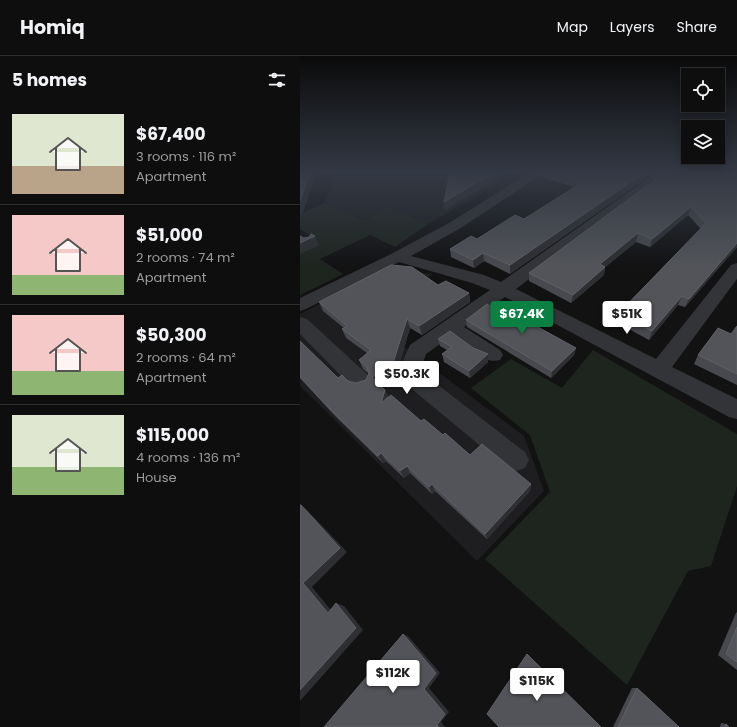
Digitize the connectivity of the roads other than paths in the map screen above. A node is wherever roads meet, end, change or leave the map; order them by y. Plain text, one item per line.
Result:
1 (488, 204) edge
2 (621, 204) edge
3 (397, 257) junction
4 (737, 268) edge
5 (503, 289) junction
6 (300, 305) edge
7 (300, 323) edge
8 (451, 327) junction
9 (493, 355) dead end
10 (659, 369) junction
11 (361, 382) edge
12 (737, 410) edge
13 (516, 460) dead end

1 - 3 street
2 - 5 street
3 - 5 street
3 - 6 street
4 - 10 street
5 - 8 street
5 - 10 street
7 - 11 street
8 - 9 street
8 - 13 street
10 - 12 street

